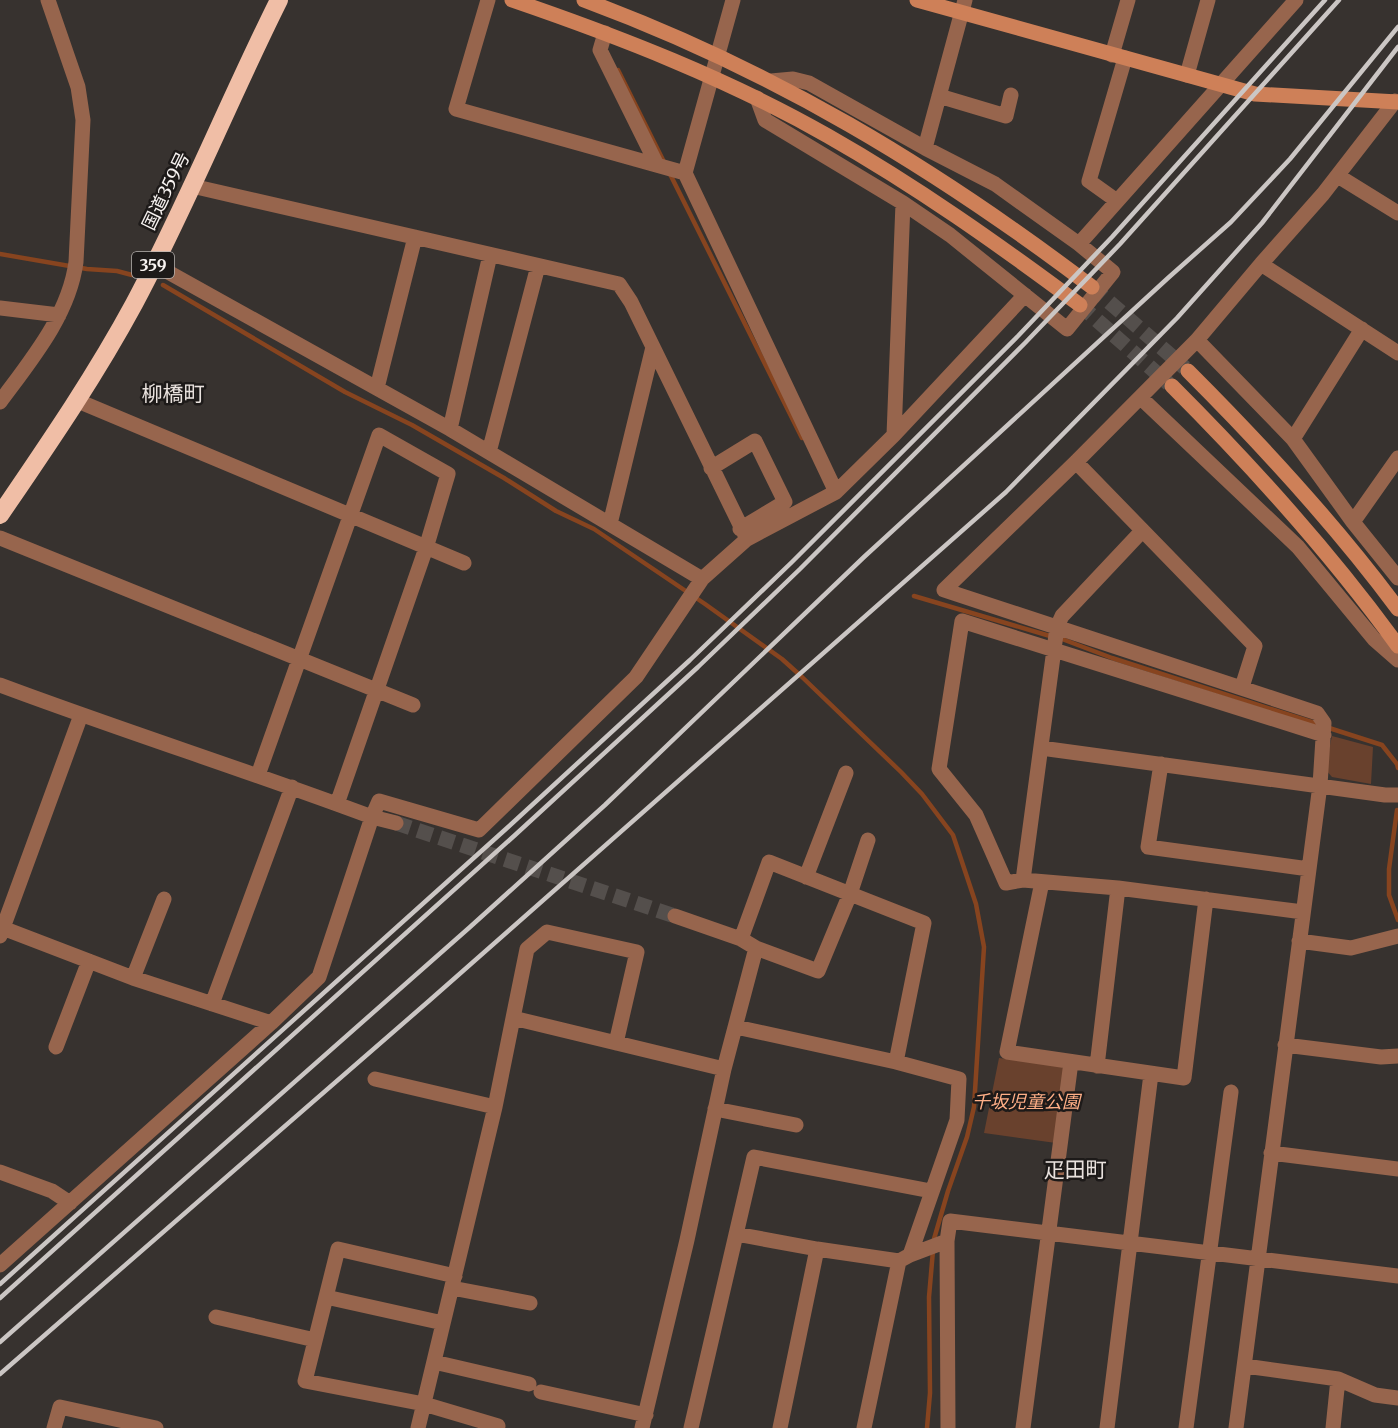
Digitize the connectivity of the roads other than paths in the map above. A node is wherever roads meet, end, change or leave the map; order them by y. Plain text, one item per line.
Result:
1 (48, 0) edge
2 (279, 0) edge
3 (488, 0) edge
4 (512, 0) edge
5 (584, 0) edge
6 (733, 0) edge
7 (917, 0) edge
8 (1128, 0) edge
9 (1208, 0) edge
10 (1296, 0) edge
11 (602, 3) edge
12 (963, 6) edge
13 (605, 33) junction
14 (717, 55) junction
15 (1118, 56) junction
16 (1187, 75) junction
17 (711, 77) junction
18 (771, 81) junction
19 (1222, 85) junction
20 (1011, 95) dead end
21 (939, 96) junction
22 (757, 98) junction
23 (1396, 102) edge
24 (925, 148) junction
25 (669, 169) junction
26 (1338, 176) junction
27 (192, 186) junction
28 (1117, 201) junction
29 (903, 204) junction
30 (1398, 213) edge
31 (415, 237) junction
32 (1079, 243) junction
33 (490, 255) junction
34 (1261, 264) junction
35 (152, 266) junction
36 (538, 266) junction
37 (1092, 287) tunnel mouth
38 (1025, 295) junction
39 (1080, 305) tunnel mouth
40 (0, 308) edge
41 (59, 315) junction
42 (1362, 329) junction
43 (1197, 340) junction
44 (653, 347) junction
45 (1398, 353) edge
46 (1188, 371) tunnel mouth
47 (1172, 386) tunnel mouth
48 (377, 388) junction
49 (1141, 398) junction
50 (78, 401) junction
51 (0, 402) edge
52 (450, 429) junction
53 (894, 435) junction
54 (1293, 439) junction
55 (489, 452) junction
56 (1398, 458) edge
57 (1076, 462) junction
58 (711, 468) junction
59 (836, 492) junction
60 (0, 515) edge
61 (350, 516) junction
62 (1353, 522) junction
63 (610, 524) junction
64 (1142, 531) junction
65 (744, 534) junction
66 (0, 538) edge
67 (426, 548) junction
68 (464, 563) dead end
69 (1398, 578) edge
70 (702, 579) junction
71 (1398, 609) edge
72 (1057, 627) junction
73 (1398, 646) edge
74 (1054, 649) junction
75 (299, 659) junction
76 (1398, 660) edge
77 (0, 685) edge
78 (1242, 687) junction
79 (376, 690) junction
80 (413, 705) dead end
81 (81, 715) junction
82 (1324, 730) junction
83 (1041, 747) junction
84 (1161, 764) junction
85 (846, 773) dead end
86 (258, 775) junction
87 (1320, 785) junction
88 (292, 787) junction
89 (1398, 795) edge
90 (337, 804) junction
91 (372, 817) junction
92 (396, 823) tunnel mouth
93 (868, 840) dead end
94 (1309, 869) junction
95 (806, 877) junction
96 (1023, 880) junction
97 (1042, 882) junction
98 (1118, 888) junction
99 (850, 894) junction
100 (164, 898) dead end
101 (1206, 900) junction
102 (1303, 912) junction
103 (675, 916) tunnel mouth
104 (1, 930) edge
105 (1398, 936) edge
106 (741, 939) junction
107 (1299, 941) junction
108 (756, 948) junction
109 (89, 961) junction
110 (133, 978) junction
111 (212, 1004) junction
112 (513, 1018) junction
113 (272, 1023) junction
114 (736, 1027) junction
115 (616, 1043) junction
116 (1285, 1044) junction
117 (56, 1047) dead end
118 (1398, 1056) edge
119 (896, 1062) junction
120 (1071, 1062) junction
121 (1097, 1066) junction
122 (724, 1069) junction
123 (1151, 1074) junction
124 (375, 1079) dead end
125 (1231, 1092) dead end
126 (495, 1107) junction
127 (715, 1109) junction
128 (796, 1125) dead end
129 (1271, 1153) junction
130 (1398, 1169) edge
131 (0, 1172) edge
132 (931, 1191) junction
133 (70, 1203) junction
134 (1048, 1232) junction
135 (736, 1234) junction
136 (943, 1243) junction
137 (1130, 1244) junction
138 (817, 1249) junction
139 (1209, 1253) junction
140 (910, 1256) junction
141 (1258, 1259) junction
142 (0, 1265) edge
143 (1398, 1276) edge
144 (453, 1282) junction
145 (326, 1297) junction
146 (530, 1304) dead end
147 (216, 1317) dead end
148 (443, 1323) junction
149 (315, 1340) junction
150 (434, 1362) junction
151 (1245, 1366) junction
152 (1338, 1379) junction
153 (1398, 1398) edge
154 (424, 1404) junction
155 (644, 1422) edge
156 (498, 1426) dead end
157 (54, 1428) edge
158 (156, 1428) edge
159 (418, 1428) edge
160 (691, 1428) edge
161 (780, 1428) edge
162 (864, 1428) edge
163 (948, 1428) edge
164 (1023, 1428) edge
165 (1107, 1428) edge
166 (1186, 1428) edge
167 (1236, 1428) edge
168 (1333, 1428) edge

1 - 41 street
2 - 27 highway, 国道359号 / 359
3 - 25 street
4 - 13 street
5 - 11 street
6 - 14 street
7 - 12 street
8 - 15 street
9 - 16 street
10 - 19 street
11 - 14 street
12 - 15 street
12 - 21 street
13 - 17 street
13 - 25 street
14 - 17 street
14 - 18 street
15 - 16 street
15 - 28 street
16 - 19 street
17 - 22 street
17 - 25 street
18 - 24 street
18 - 37 street
19 - 23 street
19 - 28 street
20 - 21 street
21 - 24 street
22 - 29 street
22 - 39 street
23 - 26 street
24 - 32 street
25 - 59 street
26 - 30 street
26 - 34 street
27 - 31 street
27 - 35 highway, 国道359号 / 359
28 - 32 street
29 - 38 street
29 - 53 street
31 - 33 street
31 - 48 street
32 - 38 street
33 - 36 street
33 - 52 street
34 - 42 street
34 - 43 street
35 - 48 street
35 - 50 highway, 国道359号 / 359
36 - 44 street
36 - 55 street
38 - 53 street
40 - 41 street
41 - 51 street
42 - 45 street
42 - 54 street
43 - 49 street
43 - 54 street
44 - 58 street
44 - 63 street
46 - 71 street
47 - 73 street
48 - 52 street
49 - 57 street
49 - 76 street
50 - 60 highway, 国道359号 / 359
50 - 61 street
52 - 55 street
53 - 59 street
54 - 62 street
55 - 63 street
56 - 62 street
57 - 64 street
57 - 72 street
58 - 65 street
58 - 65 street
59 - 65 street
61 - 67 street
61 - 67 street
61 - 75 street
62 - 69 street
63 - 70 street
64 - 72 street
64 - 78 street
65 - 70 street
66 - 75 street
67 - 68 street
67 - 79 street
70 - 91 street
72 - 74 street
72 - 78 street
74 - 82 street
74 - 83 street
74 - 96 street
75 - 79 street
75 - 86 street
77 - 81 street
78 - 82 street
79 - 80 street
79 - 90 street
81 - 86 street
81 - 104 street
82 - 87 street
83 - 84 street
83 - 96 street
84 - 87 street
84 - 94 street
85 - 95 street
86 - 88 street
87 - 89 street
87 - 94 street
88 - 90 street
88 - 111 street
90 - 91 street
91 - 92 street
91 - 113 street
93 - 99 street
94 - 102 street
95 - 99 street
95 - 106 street
96 - 97 street
97 - 98 street
97 - 120 street
98 - 101 street
98 - 121 street
99 - 108 street
99 - 119 street
100 - 110 street
101 - 102 street
101 - 123 street
102 - 107 street
103 - 106 street
104 - 109 street
105 - 107 street
106 - 108 street
107 - 116 street
108 - 114 street
109 - 110 street
109 - 117 street
110 - 111 street
111 - 113 street
112 - 115 street
112 - 115 street
112 - 126 street
113 - 133 street
114 - 119 street
114 - 122 street
115 - 122 street
116 - 118 street
116 - 129 street
119 - 132 street
120 - 121 street
120 - 134 street
121 - 123 street
122 - 127 street
123 - 137 street
124 - 126 street
125 - 139 street
126 - 144 street
127 - 128 street
127 - 155 street
129 - 130 street
129 - 141 street
131 - 133 street
132 - 135 street
132 - 140 street
133 - 142 street
134 - 136 street
134 - 137 street
134 - 164 street
135 - 138 street
135 - 160 street
136 - 140 street
136 - 163 street
137 - 139 street
137 - 165 street
138 - 140 street
138 - 161 street
139 - 141 street
139 - 166 street
140 - 162 street
141 - 143 street
141 - 151 street
144 - 145 street
144 - 146 street
144 - 148 street
145 - 148 street
145 - 149 street
147 - 149 street
148 - 150 street
149 - 154 street
150 - 154 street
150 - 155 street
151 - 152 street
151 - 167 street
152 - 153 street
152 - 168 street
154 - 156 street
154 - 159 street
157 - 158 street

